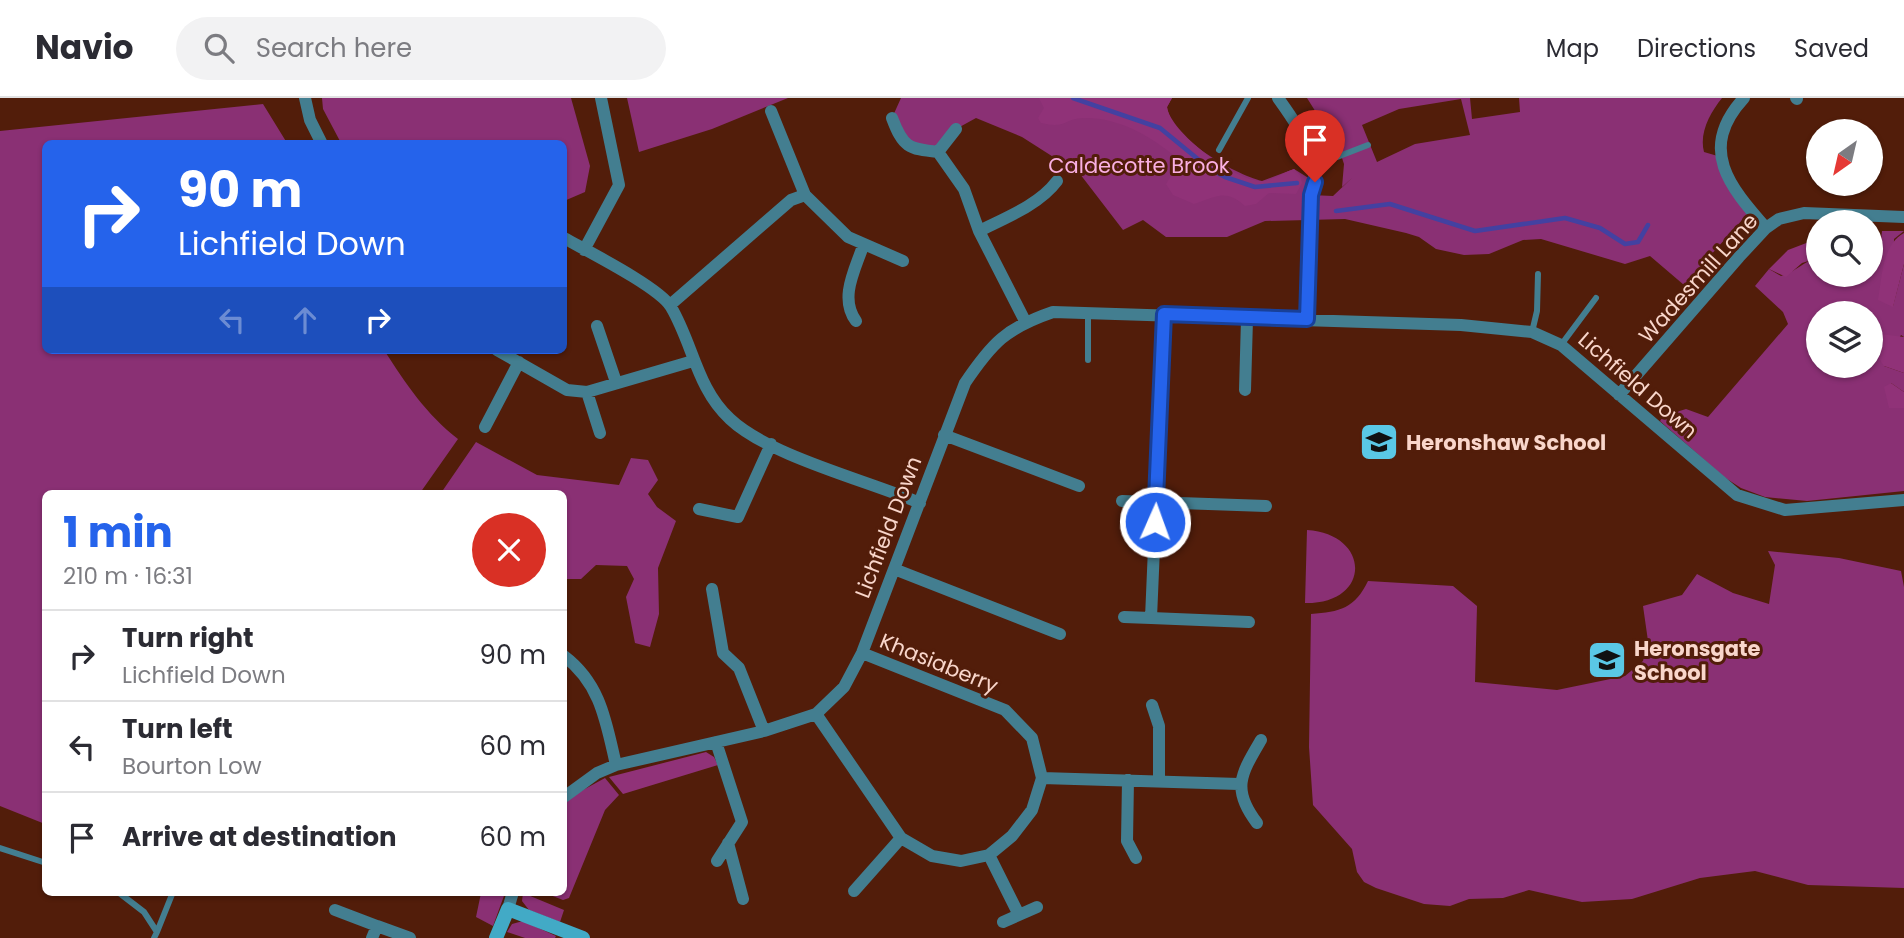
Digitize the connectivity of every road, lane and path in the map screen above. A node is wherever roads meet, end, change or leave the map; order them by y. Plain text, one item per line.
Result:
1 (305, 98) edge
2 (601, 98) edge
3 (1248, 98) edge
4 (1278, 98) edge
5 (1744, 98) edge
6 (771, 111) dead end
7 (892, 118) dead end
8 (956, 129) dead end
9 (320, 140) edge
10 (1368, 145) dead end
11 (1219, 150) dead end
12 (937, 152) junction
13 (1313, 158) junction
14 (1057, 181) dead end
15 (805, 195) junction
16 (1904, 217) edge
17 (1766, 228) junction
18 (979, 231) junction
19 (567, 240) edge
20 (863, 246) junction
21 (584, 250) junction
22 (903, 261) dead end
23 (1538, 274) dead end
24 (1596, 298) dead end
25 (670, 305) junction
26 (1088, 312) junction
27 (1164, 314) junction
28 (1247, 319) junction
29 (1307, 319) junction
30 (856, 321) dead end
31 (1025, 321) junction
32 (597, 326) dead end
33 (1532, 332) junction
34 (1561, 345) junction
35 (505, 354) edge
36 (1087, 360) dead end
37 (693, 361) junction
38 (519, 362) junction
39 (617, 382) junction
40 (1245, 390) dead end
41 (587, 392) junction
42 (1619, 396) junction
43 (485, 427) dead end
44 (600, 433) dead end
45 (944, 435) junction
46 (771, 444) junction
47 (1079, 486) dead end
48 (1904, 499) edge
49 (1122, 501) dead end
50 (920, 503) junction
51 (1156, 503) junction
52 (1266, 506) dead end
53 (699, 509) dead end
54 (894, 569) junction
55 (712, 589) dead end
56 (1124, 617) dead end
57 (1151, 618) junction
58 (1249, 622) dead end
59 (1060, 634) dead end
60 (862, 653) junction
61 (567, 659) edge
62 (1152, 705) dead end
63 (816, 714) junction
64 (764, 731) junction
65 (1261, 740) dead end
66 (716, 742) junction
67 (617, 765) junction
68 (1042, 778) junction
69 (1128, 780) junction
70 (1159, 780) junction
71 (1239, 784) junction
72 (567, 795) edge
73 (1256, 823) dead end
74 (901, 838) junction
75 (728, 843) junction
76 (0, 848) edge
77 (989, 855) junction
78 (1136, 858) dead end
79 (717, 861) dead end
80 (42, 862) edge
81 (854, 891) dead end
82 (123, 896) edge
83 (171, 896) edge
84 (512, 896) edge
85 (743, 900) dead end
86 (1037, 907) dead end
87 (508, 909) junction
88 (335, 911) dead end
89 (1019, 915) junction
90 (1003, 922) dead end
91 (374, 932) edge
92 (155, 935) edge
93 (410, 938) edge
94 (496, 938) edge
95 (583, 938) edge

1 - 9 street
2 - 21 street
3 - 11 lane
4 - 13 street
5 - 17 street
6 - 15 street
7 - 12 street
8 - 12 street
10 - 13 lane
12 - 18 street
13 - 29 street
14 - 18 street
15 - 20 street
15 - 25 street
16 - 17 street, Wadesmill Lane
17 - 42 street, Wadesmill Lane
18 - 31 street
19 - 21 street
20 - 22 street
20 - 30 street
21 - 25 street
23 - 33 lane
24 - 34 lane
25 - 37 street
26 - 27 street, Lichfield Down
26 - 31 street, Lichfield Down
26 - 36 lane
27 - 28 street, Lichfield Down
27 - 51 street
28 - 29 street, Lichfield Down
28 - 40 street
29 - 33 street, Lichfield Down
31 - 45 street, Lichfield Down
32 - 39 street
33 - 34 street, Lichfield Down
34 - 42 street, Lichfield Down
35 - 38 street
37 - 39 street
37 - 46 street
38 - 41 street
38 - 43 street
39 - 41 street
41 - 44 street
42 - 48 street, Lichfield Down
45 - 47 street
45 - 50 street, Lichfield Down
46 - 50 street
46 - 53 street
49 - 51 street
50 - 54 street, Lichfield Down
51 - 52 street
51 - 57 street
54 - 59 street
54 - 60 street, Lichfield Down
55 - 64 street
56 - 57 street
57 - 58 street
60 - 63 street, Lichfield Down
60 - 68 street, Khasiaberry
61 - 67 street
62 - 70 street
63 - 64 street, Lichfield Down
63 - 74 street
64 - 66 street, Lichfield Down
65 - 71 street
66 - 67 street, Lichfield Down
66 - 75 street
67 - 72 street, Lichfield Down
68 - 69 street
68 - 77 street
69 - 70 street
69 - 78 street
70 - 71 street
71 - 73 street
74 - 77 street
74 - 81 street
75 - 79 street
75 - 85 street
76 - 80 lane
77 - 89 street
82 - 92 lane
83 - 92 lane
84 - 87 street
86 - 89 street
87 - 94 street
87 - 95 street
88 - 91 street
89 - 90 street
91 - 93 street

